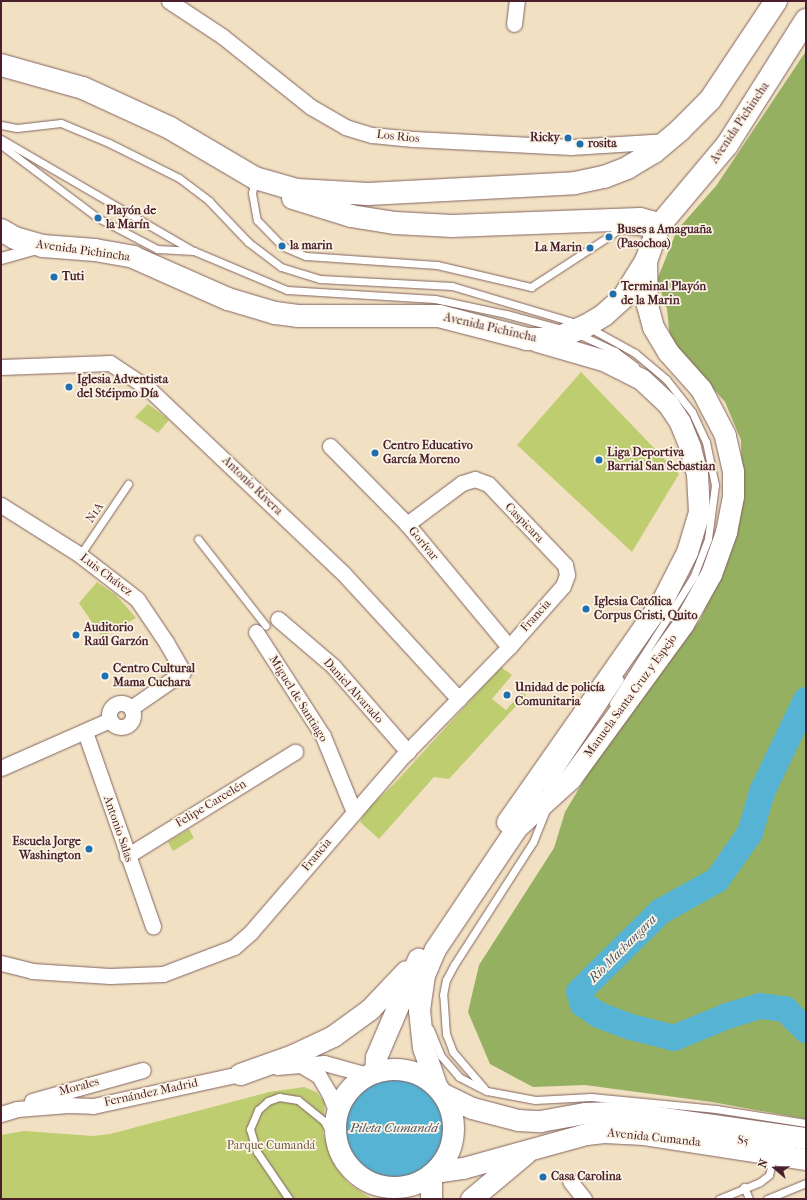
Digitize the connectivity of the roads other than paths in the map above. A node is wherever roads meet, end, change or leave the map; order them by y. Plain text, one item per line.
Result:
1 (168, 1) edge
2 (517, 1) edge
3 (776, 1) edge
4 (806, 20) edge
5 (514, 24) dead end
6 (1, 64) edge
7 (1, 125) edge
8 (1, 139) edge
9 (668, 141) junction
10 (1, 145) edge
11 (255, 178) junction
12 (1, 230) edge
13 (655, 233) junction
14 (43, 246) junction
15 (194, 251) junction
16 (1, 258) edge
17 (646, 261) junction
18 (581, 329) junction
19 (537, 341) junction
20 (1, 367) edge
21 (330, 446) dead end
22 (128, 484) dead end
23 (1, 505) edge
24 (407, 524) junction
25 (198, 539) dead end
26 (80, 555) junction
27 (563, 586) joint
28 (266, 625) junction
29 (509, 647) junction
30 (458, 699) junction
31 (85, 732) junction
32 (295, 752) dead end
33 (408, 752) junction
34 (1, 768) edge
35 (551, 797) junction
36 (532, 810) junction
37 (354, 812) junction
38 (127, 856) junction
39 (153, 926) dead end
40 (426, 943) junction
41 (1, 963) edge
42 (301, 1065) junction
43 (143, 1070) dead end
44 (371, 1073) junction
45 (240, 1074) junction
46 (440, 1090) junction
47 (487, 1091) junction
48 (17, 1109) junction
49 (337, 1113) junction
50 (1, 1114) edge
51 (806, 1123) edge
52 (644, 1134) junction
53 (806, 1138) edge
54 (338, 1147) junction
55 (530, 1150) junction
56 (806, 1159) edge
57 (432, 1173) junction
58 (570, 1181) dead end
59 (806, 1183) edge
60 (744, 1188) junction
61 (393, 1193) edge
62 (289, 1199) edge
63 (431, 1199) edge
64 (471, 1199) edge
65 (584, 1199) edge
66 (719, 1199) edge
67 (749, 1199) edge
68 (767, 1199) edge

1 - 9 street, Los Rios
2 - 5 street
3 - 9 main road
4 - 13 main road, Avenida Pichincha
6 - 11 main road
7 - 18 lane
8 - 15 lane
9 - 11 main road
10 - 15 lane
11 - 13 main road
11 - 13 lane
12 - 14 main road, Avenida Pichincha
13 - 17 main road, Avenida Pichincha
14 - 16 street
14 - 19 main road, Avenida Pichincha
15 - 18 lane
17 - 18 main road, Avenida Pichincha
17 - 35 main road, Manuela Santa Cruz y Espejo
18 - 19 main road, Avenida Pichincha
18 - 35 lane
18 - 36 lane
19 - 40 main road
20 - 30 street, Antonio Rivera
21 - 24 street, Gorívar
22 - 26 lane, N1A
23 - 26 street, Luis Chávez
24 - 27 street, Caspicara
24 - 29 street, Gorívar
25 - 28 lane
26 - 31 street, Luis Chávez
27 - 29 street, Francia
28 - 33 street, Daniel Alvarado
28 - 37 street, Miguel de Santiago
29 - 30 street, Francia
30 - 33 street, Francia
31 - 34 street
31 - 38 street, Antonio Salas
32 - 38 street, Felipe Carcelén
33 - 37 street, Francia
35 - 36 main road, Manuela Santa Cruz y Espejo
35 - 47 lane
36 - 46 main road, Manuela Santa Cruz y Espejo
36 - 47 lane
37 - 41 street, Francia
38 - 39 street, Antonio Salas
40 - 44 main road
40 - 45 main road
42 - 44 street, Fernández Madrid
42 - 45 street, Fernández Madrid
42 - 49 street
43 - 48 street, Morales
44 - 46 main road
44 - 49 main road
45 - 48 street, Fernández Madrid
46 - 53 main road, Avenida Cumanda
46 - 57 main road
47 - 51 lane
48 - 50 street, Fernández Madrid
49 - 54 main road
52 - 55 main road, Avenida Cumanda
52 - 56 main road, Avenida Cumanda
52 - 60 lane, S5
54 - 61 main road
54 - 62 lane
55 - 57 main road, Avenida Cumanda
55 - 64 main road
57 - 61 main road
57 - 63 main road
58 - 65 street
59 - 68 lane
60 - 66 lane, S5
60 - 67 lane

